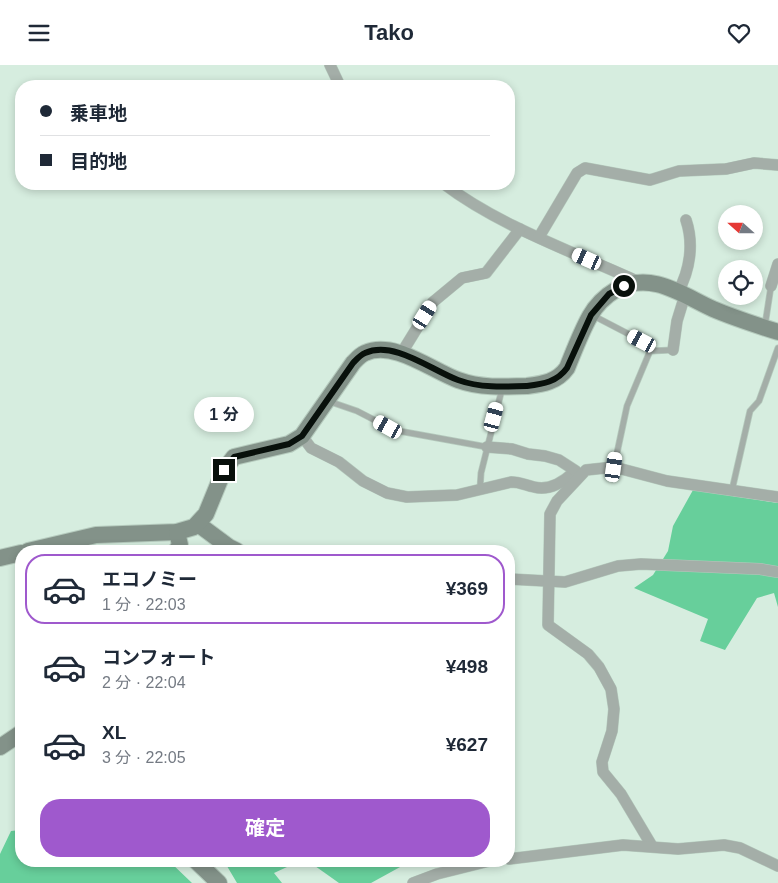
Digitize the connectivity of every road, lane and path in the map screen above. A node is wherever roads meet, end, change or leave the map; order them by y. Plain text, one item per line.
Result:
1 (330, 65) edge
2 (337, 80) edge
3 (778, 165) edge
4 (452, 190) edge
5 (686, 220) dead end
6 (520, 229) junction
7 (539, 237) junction
8 (778, 264) edge
9 (639, 282) junction
10 (771, 286) joint
11 (682, 293) junction
12 (591, 315) junction
13 (771, 330) edge
14 (778, 348) edge
15 (673, 350) joint
16 (650, 351) junction
17 (401, 354) junction
18 (502, 387) junction
19 (326, 400) junction
20 (302, 436) junction
21 (487, 447) junction
22 (614, 467) junction
23 (581, 470) junction
24 (480, 489) junction
25 (732, 490) junction
26 (778, 497) edge
27 (198, 524) junction
28 (177, 532) junction
29 (54, 545) edge
30 (180, 545) edge
31 (226, 545) edge
32 (15, 555) edge
33 (0, 559) edge
34 (778, 572) edge
35 (515, 579) edge
36 (548, 582) junction
37 (15, 737) edge
38 (0, 747) edge
39 (652, 846) junction
40 (515, 858) edge
41 (778, 866) edge
42 (202, 867) edge
43 (467, 867) edge
44 (219, 883) edge
45 (412, 883) edge

1 - 2 street
3 - 7 street
4 - 6 street
5 - 11 street
6 - 7 street
6 - 17 street
7 - 9 street
8 - 10 street
9 - 11 street
9 - 12 street
10 - 13 lane
11 - 13 street
11 - 15 street
12 - 16 lane
12 - 18 street
14 - 25 lane
15 - 16 lane
16 - 22 lane
17 - 18 street
17 - 19 street
18 - 21 lane
19 - 20 street
19 - 21 lane
20 - 24 street
20 - 27 street
21 - 23 street
21 - 24 lane
22 - 23 street
22 - 25 street
23 - 24 street
23 - 36 street
25 - 26 street
27 - 28 street
27 - 31 street
28 - 29 street
28 - 30 street
32 - 33 street
34 - 36 street
35 - 36 street
36 - 39 street
37 - 38 street
39 - 40 street
39 - 41 street
42 - 44 street
43 - 45 street

